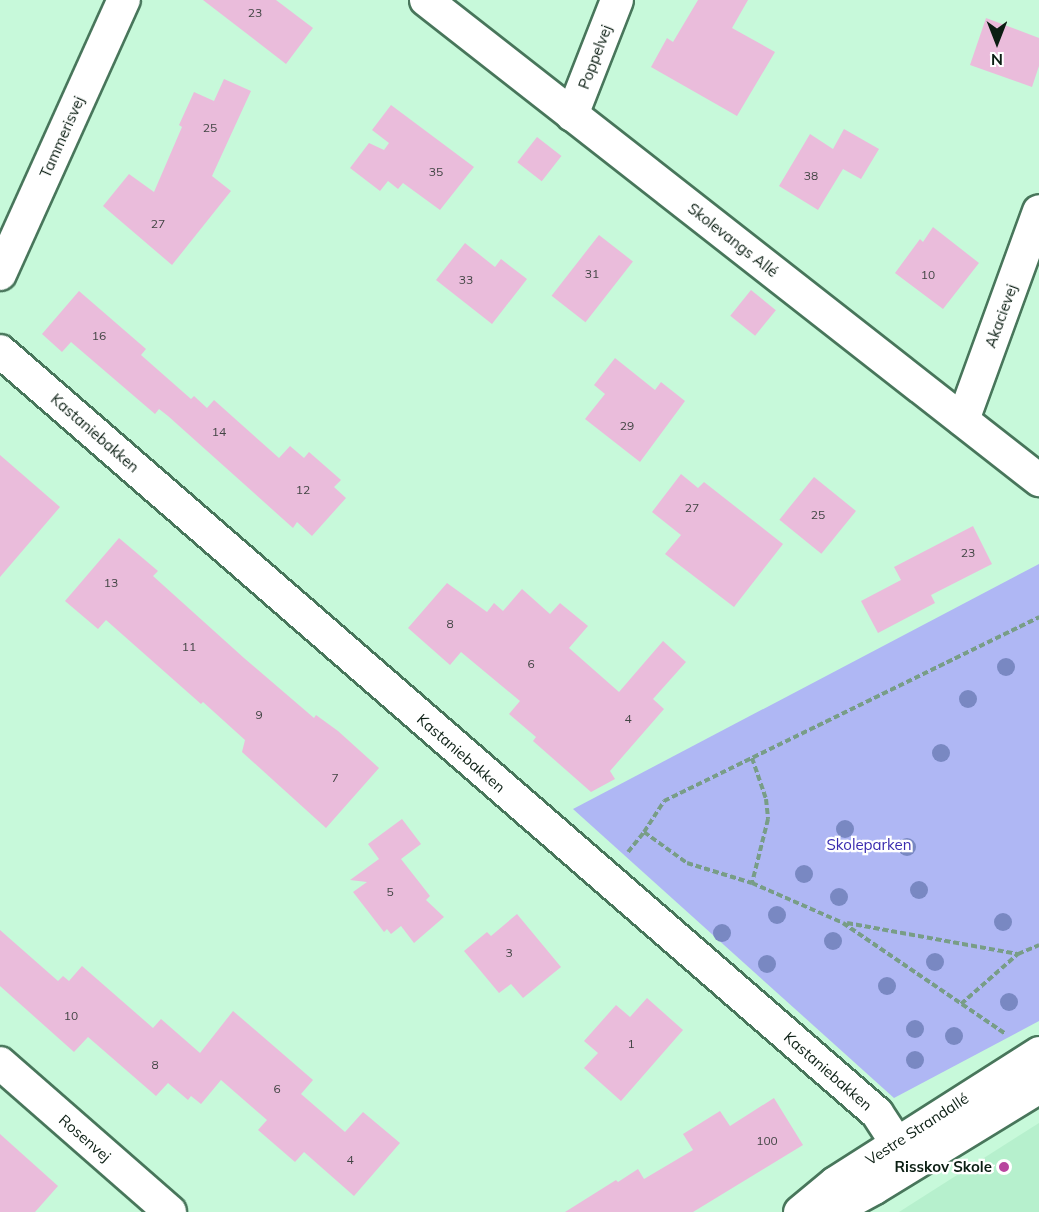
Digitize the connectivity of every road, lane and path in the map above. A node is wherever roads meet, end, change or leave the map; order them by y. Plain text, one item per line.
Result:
1 (124, 0) edge
2 (426, 0) edge
3 (617, 0) edge
4 (572, 115) junction
5 (1039, 211) edge
6 (0, 274) edge
7 (0, 351) edge
8 (963, 420) junction
9 (1039, 480) edge
10 (1039, 617) edge
11 (752, 758) junction
12 (644, 832) junction
13 (606, 880) junction
14 (752, 883) junction
15 (843, 923) junction
16 (1039, 945) edge
17 (1018, 954) junction
18 (960, 1004) junction
19 (0, 1063) edge
20 (1035, 1066) edge
21 (903, 1154) junction
22 (170, 1212) edge
23 (801, 1212) edge
24 (828, 1212) edge

1 - 6 street, Tammerisvej
2 - 4 street, Skolevangs Allé
3 - 4 street, Poppelvej
4 - 8 street, Skolevangs Allé
5 - 8 street, Akacievej
7 - 13 street, Kastaniebakken
8 - 9 street, Skolevangs Allé
10 - 11 path
11 - 12 path
11 - 14 path
12 - 13 path
12 - 14 path
13 - 21 street, Kastaniebakken
14 - 15 path
15 - 17 path
15 - 18 path
16 - 17 path
17 - 18 path
18 - 20 path
19 - 22 street, Rosenvej
20 - 21 street, Vestre Strandallé
21 - 23 street, Vestre Strandallé
21 - 24 street, Vestre Strandallé

